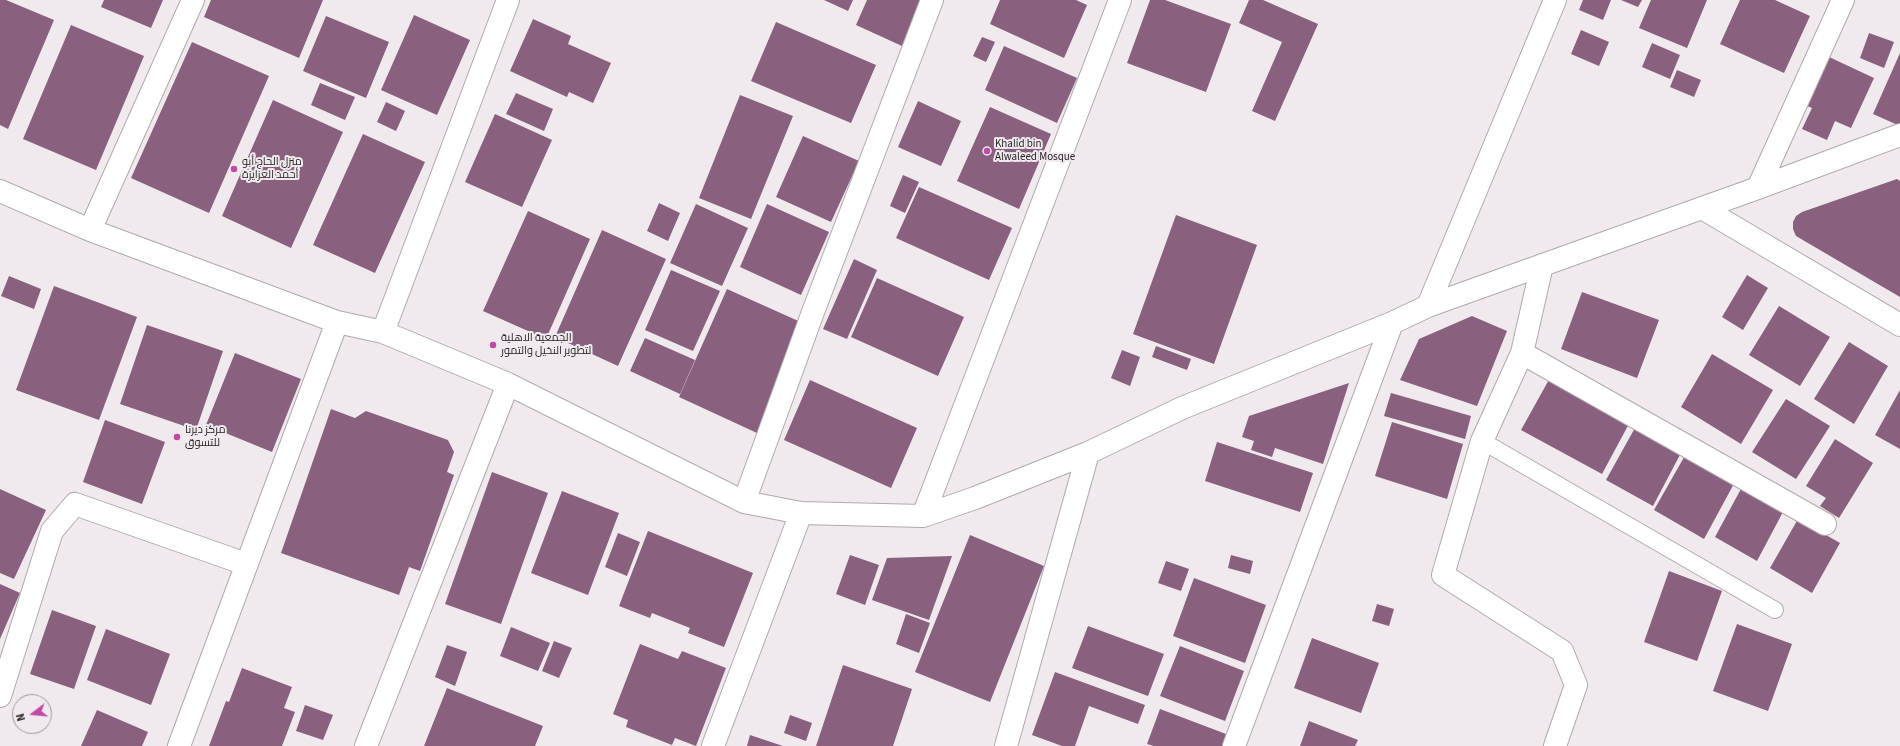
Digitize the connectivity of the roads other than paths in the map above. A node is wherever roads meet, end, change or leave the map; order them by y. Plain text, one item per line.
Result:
1 (193, 0) edge
2 (508, 0) edge
3 (932, 0) edge
4 (1120, 0) edge
5 (1555, 0) edge
6 (1843, 0) edge
7 (1900, 135) edge
8 (1758, 188) junction
9 (0, 191) edge
10 (1702, 208) junction
11 (90, 230) junction
12 (1542, 265) junction
13 (1428, 306) junction
14 (337, 322) junction
15 (1392, 323) junction
16 (1900, 325) edge
17 (383, 332) junction
18 (1522, 353) junction
19 (508, 384) junction
20 (1482, 441) junction
21 (1088, 453) junction
22 (744, 502) junction
23 (801, 513) junction
24 (923, 516) junction
25 (1825, 524) dead end
26 (246, 564) junction
27 (1775, 610) dead end
28 (0, 696) edge
29 (179, 746) edge
30 (366, 746) edge
31 (713, 746) edge
32 (1006, 746) edge
33 (1234, 746) edge
34 (1555, 746) edge

1 - 11 street
2 - 17 street
3 - 22 street
4 - 24 street
5 - 13 street
6 - 8 street
7 - 8 street
8 - 10 street
9 - 11 street
10 - 12 street
10 - 16 street
11 - 14 street
12 - 13 street
12 - 18 street
13 - 15 street
14 - 17 street
14 - 26 street
15 - 21 street
15 - 33 street
17 - 19 street
18 - 20 street
18 - 25 street
19 - 22 street
19 - 30 street
20 - 27 lane
20 - 34 street
21 - 24 street
21 - 32 street
22 - 23 street
23 - 24 street
23 - 31 street
26 - 28 street
26 - 29 street

